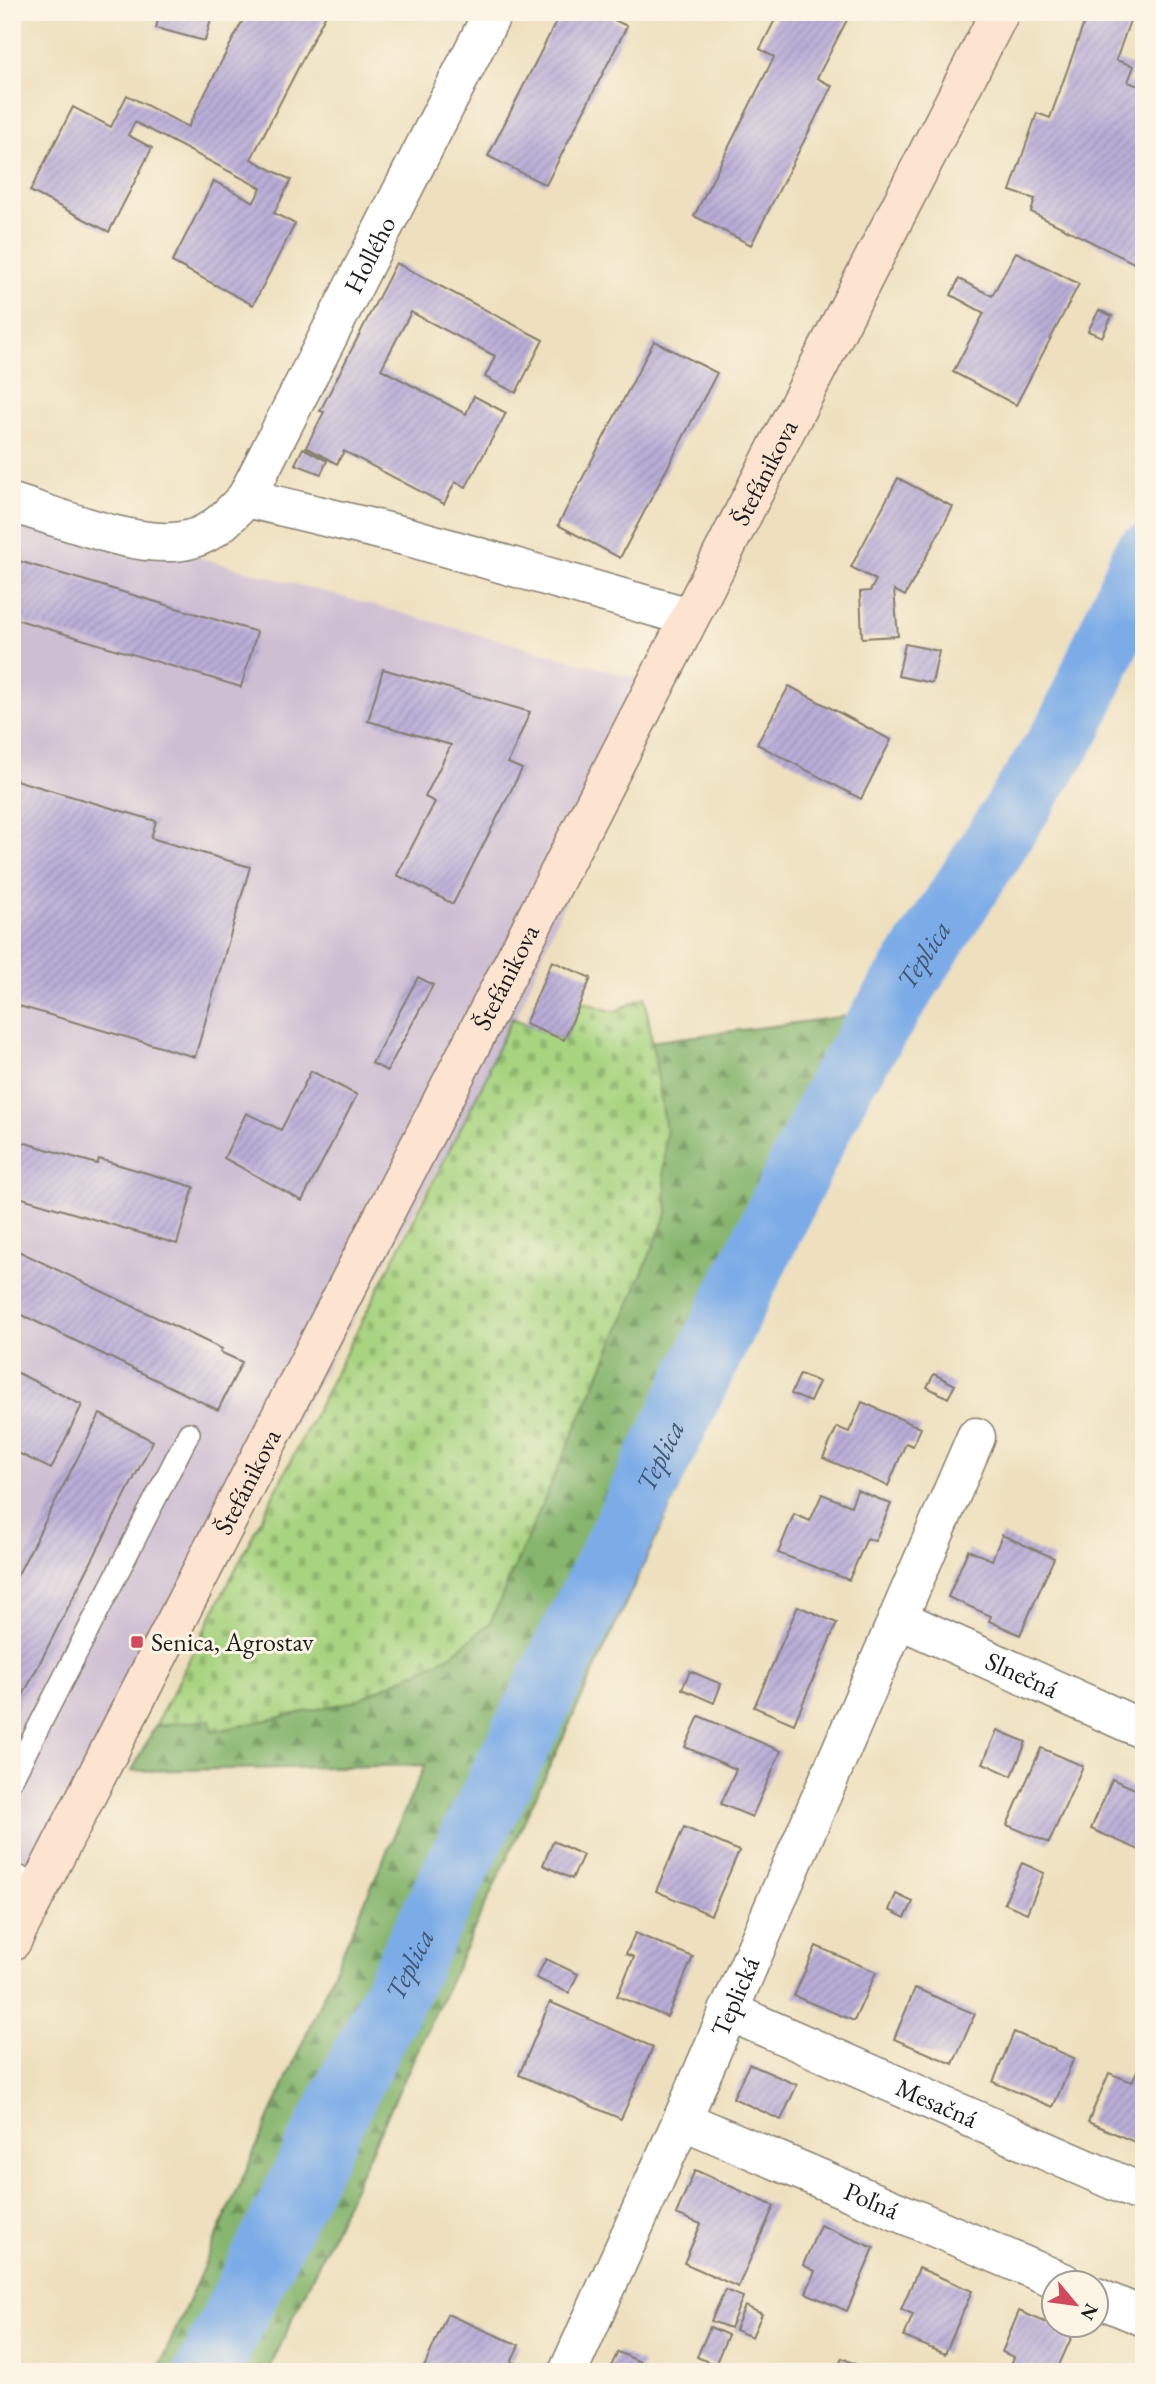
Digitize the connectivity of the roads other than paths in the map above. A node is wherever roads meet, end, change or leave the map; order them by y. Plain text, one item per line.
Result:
1 (493, 12) edge
2 (1000, 12) edge
3 (246, 498) junction
4 (12, 503) edge
5 (689, 617) junction
6 (189, 1433) dead end
7 (976, 1437) dead end
8 (900, 1619) junction
9 (1144, 1730) edge
10 (12, 1779) edge
11 (26, 1880) edge
12 (12, 1941) edge
13 (728, 2011) junction
14 (682, 2120) junction
15 (1144, 2194) edge
16 (1040, 2273) edge
17 (1110, 2303) edge
18 (1144, 2317) edge
19 (568, 2372) edge

1 - 3 street, Hollého
2 - 5 street, Štefánikova
3 - 4 street, Hollého
3 - 5 street
5 - 11 street, Štefánikova
6 - 10 lane
7 - 8 street, Teplická
8 - 9 street, Slnečná
8 - 13 street, Teplická
11 - 12 street, Štefánikova
13 - 14 street, Teplická
13 - 15 street, Mesačná
14 - 16 street, Poľná
14 - 19 street, Teplická
17 - 18 street

